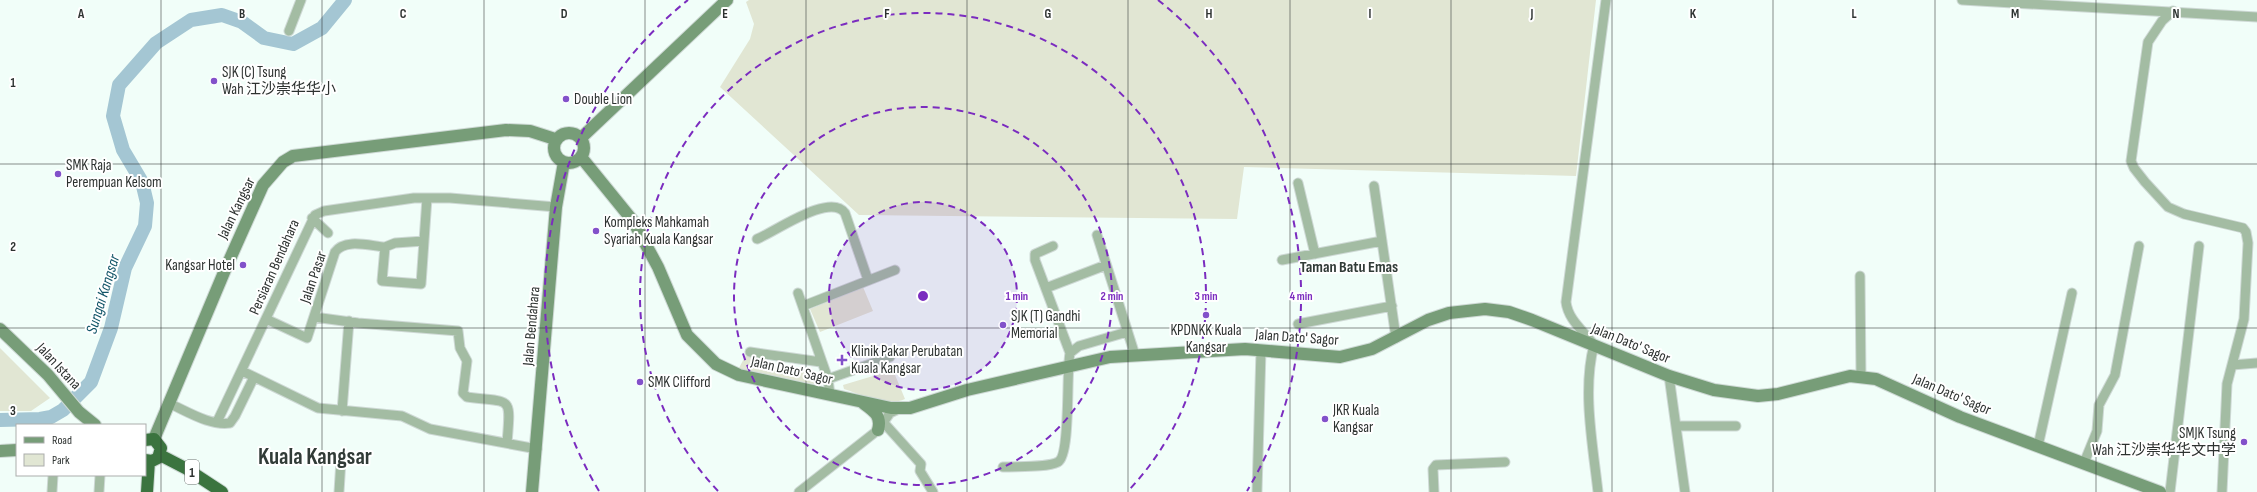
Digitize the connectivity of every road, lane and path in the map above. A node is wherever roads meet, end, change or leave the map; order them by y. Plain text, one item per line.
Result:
1 (301, 0) edge
2 (727, 0) edge
3 (1606, 0) edge
4 (1962, 0) edge
5 (2037, 2) edge
6 (2173, 11) junction
7 (2257, 17) edge
8 (289, 31) dead end
9 (581, 138) junction
10 (555, 139) junction
11 (581, 157) junction
12 (564, 162) junction
13 (1298, 183) dead end
14 (1374, 186) dead end
15 (427, 198) junction
16 (556, 207) junction
17 (312, 218) junction
18 (328, 233) dead end
19 (1097, 236) dead end
20 (757, 238) dead end
21 (424, 241) junction
22 (1382, 241) junction
23 (1053, 246) dead end
24 (2139, 246) dead end
25 (2199, 246) dead end
26 (385, 247) junction
27 (1315, 254) junction
28 (1282, 260) dead end
29 (1106, 266) junction
30 (895, 270) dead end
31 (1860, 276) dead end
32 (868, 280) junction
33 (1046, 288) junction
34 (798, 293) dead end
35 (2072, 293) dead end
36 (803, 306) junction
37 (1392, 306) junction
38 (314, 317) junction
39 (266, 319) junction
40 (349, 321) junction
41 (1298, 324) dead end
42 (0, 329) edge
43 (1127, 332) junction
44 (1396, 338) junction
45 (1594, 345) junction
46 (1261, 350) junction
47 (750, 352) dead end
48 (1070, 353) junction
49 (1134, 355) junction
50 (890, 357) dead end
51 (821, 362) junction
52 (2257, 363) edge
53 (2232, 365) junction
54 (1067, 367) junction
55 (242, 371) junction
56 (1669, 376) junction
57 (254, 377) junction
58 (1861, 377) junction
59 (828, 378) junction
60 (830, 395) junction
61 (860, 402) junction
62 (168, 403) junction
63 (342, 410) junction
64 (889, 416) junction
65 (216, 422) junction
66 (94, 424) edge
67 (1676, 426) junction
68 (1736, 426) dead end
69 (150, 440) edge
70 (508, 443) junction
71 (2038, 446) junction
72 (537, 449) junction
73 (16, 450) edge
74 (0, 451) edge
75 (160, 455) junction
76 (341, 460) dead end
77 (147, 461) edge
78 (1505, 462) dead end
79 (2084, 463) junction
80 (1003, 467) dead end
81 (53, 476) edge
82 (100, 476) edge
83 (52, 492) edge
84 (99, 492) edge
85 (146, 492) edge
86 (222, 492) edge
87 (339, 492) edge
88 (532, 492) edge
89 (799, 492) edge
90 (933, 492) edge
91 (1257, 492) edge
92 (1434, 492) edge
93 (1598, 492) edge
94 (1685, 492) edge
95 (2160, 492) edge
96 (2170, 492) edge
97 (2222, 492) edge

1 - 8 street
2 - 9 main road
3 - 45 street
4 - 5 street
5 - 6 street
6 - 7 street
6 - 53 street
9 - 10 main road
9 - 11 main road
10 - 12 main road
10 - 62 main road, Jalan Kangsar
11 - 12 main road
11 - 60 main road, Jalan Dato' Sagor
12 - 16 main road, Jalan Bendahara
13 - 27 street
14 - 22 street
15 - 16 street, Persiaran Bendahara
15 - 17 street, Persiaran Bendahara
15 - 21 street
16 - 72 main road, Jalan Bendahara
17 - 18 street
17 - 39 street, Persiaran Bendahara
19 - 29 street
20 - 32 street
21 - 26 street
21 - 26 street
22 - 27 street
22 - 37 street
23 - 33 street
24 - 79 street
25 - 96 street
26 - 38 street, Jalan Pasar
27 - 28 street
29 - 33 street
29 - 43 street
30 - 32 street
31 - 58 street
32 - 36 street
33 - 48 street
34 - 36 street
35 - 71 street
36 - 51 street
37 - 41 street
37 - 44 street
38 - 39 street
38 - 40 street
39 - 55 street, Persiaran Bendahara
40 - 63 street
40 - 70 street
42 - 66 main road, Jalan Istana
43 - 48 street
43 - 49 street
44 - 45 main road, Jalan Dato' Sagor
44 - 46 main road, Jalan Dato' Sagor
45 - 56 main road, Jalan Dato' Sagor
45 - 93 street
46 - 49 main road, Jalan Dato' Sagor
46 - 91 street
47 - 51 street
48 - 54 street
49 - 54 main road, Jalan Dato' Sagor
50 - 59 street
51 - 59 street
52 - 53 street
53 - 97 street
54 - 64 main road, Jalan Dato' Sagor
54 - 80 street
55 - 57 street
55 - 65 street, Persiaran Bendahara
56 - 58 main road, Jalan Dato' Sagor
56 - 67 street
57 - 63 street
57 - 65 street
58 - 71 main road, Jalan Dato' Sagor
59 - 60 street
60 - 61 main road, Jalan Dato' Sagor
61 - 64 main road, Jalan Dato' Sagor
61 - 64 main road
62 - 65 street
62 - 69 main road, Jalan Kangsar
63 - 70 street
64 - 89 street
64 - 90 street
67 - 68 street
67 - 94 street
69 - 75 highway
70 - 72 street
71 - 79 main road, Jalan Dato' Sagor
72 - 88 main road, Jalan Bendahara
73 - 74 main road
75 - 77 highway
75 - 86 highway, 1
76 - 87 street
77 - 85 highway
78 - 92 street
79 - 95 main road, Jalan Dato' Sagor
81 - 83 street
82 - 84 street

